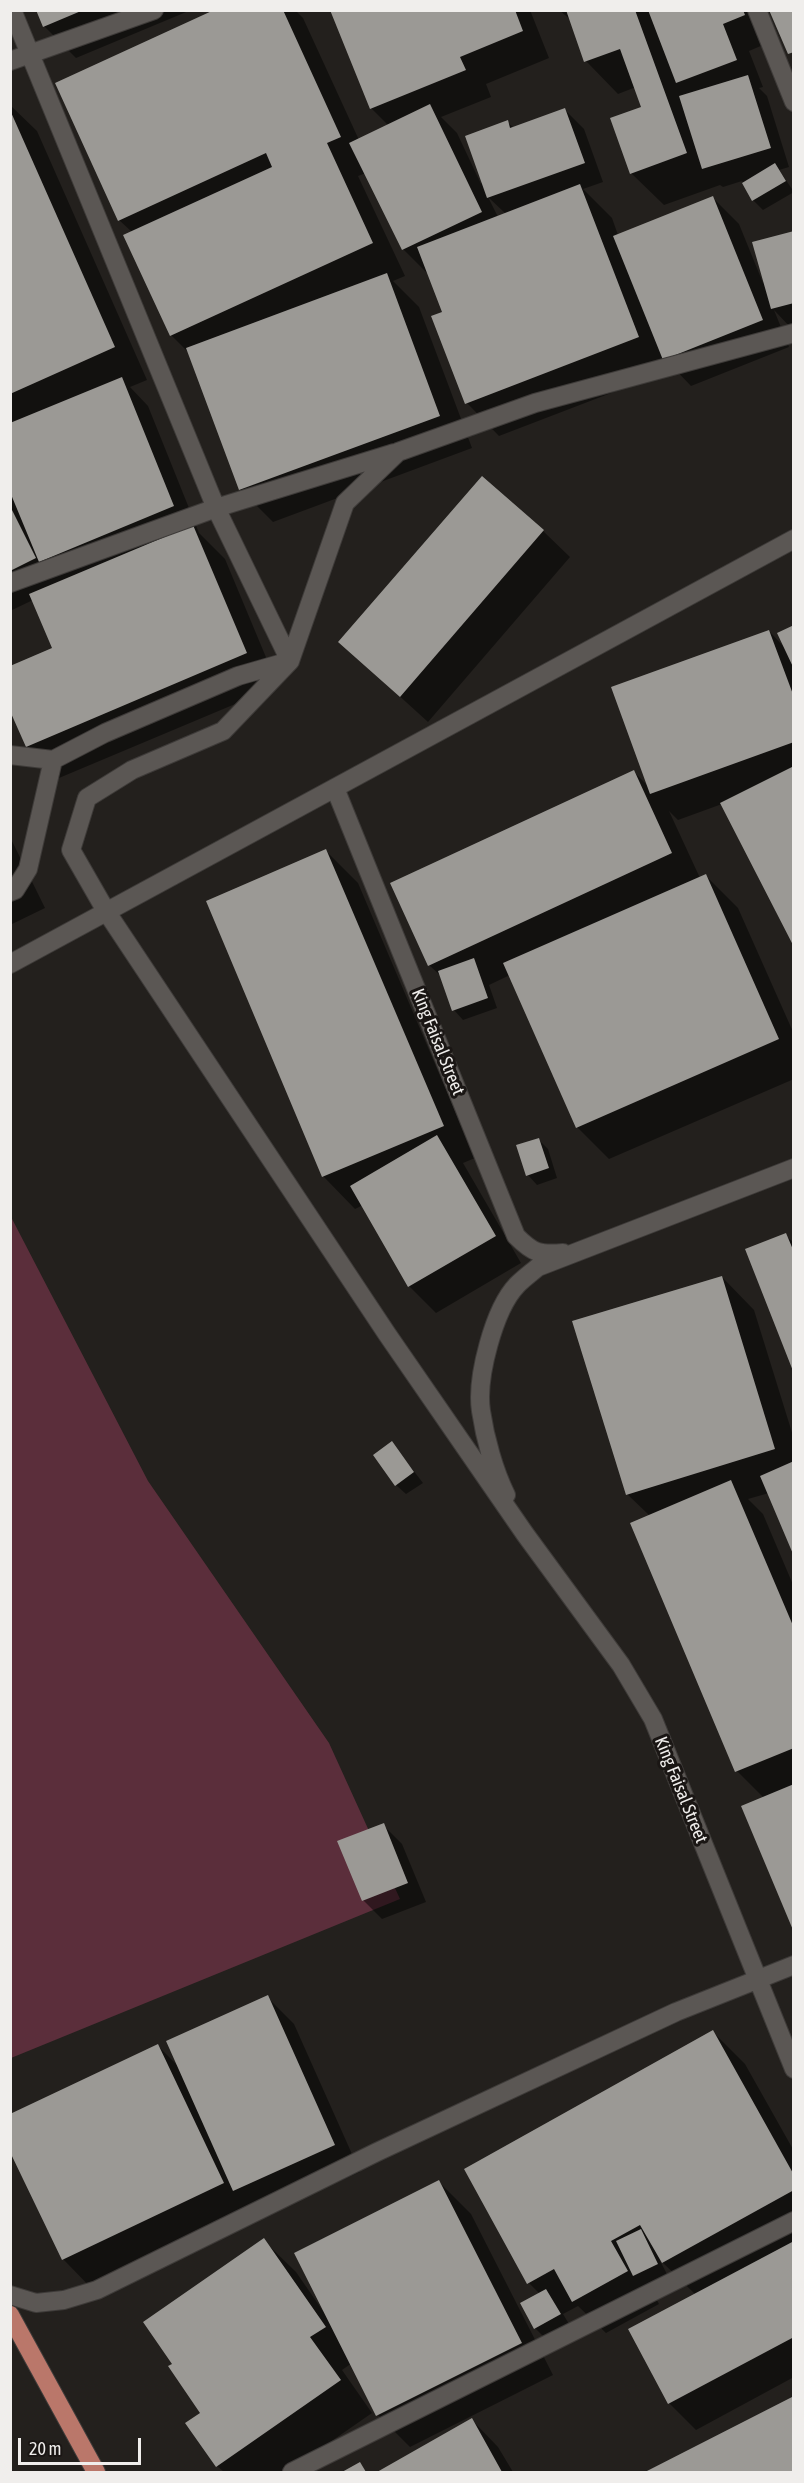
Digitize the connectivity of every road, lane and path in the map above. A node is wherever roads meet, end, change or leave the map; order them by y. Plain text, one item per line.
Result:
1 (12, 10) edge
2 (154, 10) edge
3 (757, 10) edge
4 (28, 54) junction
5 (10, 61) edge
6 (794, 102) edge
7 (794, 333) edge
8 (398, 452) junction
9 (216, 508) junction
10 (794, 539) edge
11 (10, 583) edge
12 (290, 661) junction
13 (10, 755) edge
14 (53, 760) junction
15 (335, 788) junction
16 (10, 892) edge
17 (106, 911) junction
18 (10, 964) edge
19 (794, 1168) edge
20 (574, 1252) junction
21 (525, 1534) junction
22 (794, 1965) edge
23 (756, 1979) junction
24 (794, 2069) edge
25 (794, 2221) edge
26 (10, 2295) edge
27 (10, 2315) edge
28 (96, 2472) edge
29 (292, 2472) edge

1 - 4 street
2 - 4 street
3 - 6 street
4 - 5 street
4 - 9 street
7 - 8 street
8 - 9 street
8 - 12 street
9 - 11 street
9 - 12 street
10 - 15 street
12 - 14 street
12 - 17 street
13 - 14 street
14 - 16 street
15 - 17 street
15 - 20 street, King Faisal Street
17 - 18 street
17 - 21 street
19 - 20 street
20 - 21 street
21 - 23 street, King Faisal Street
22 - 23 street
23 - 24 street, King Faisal Street
23 - 26 street
25 - 29 street
27 - 28 main road

